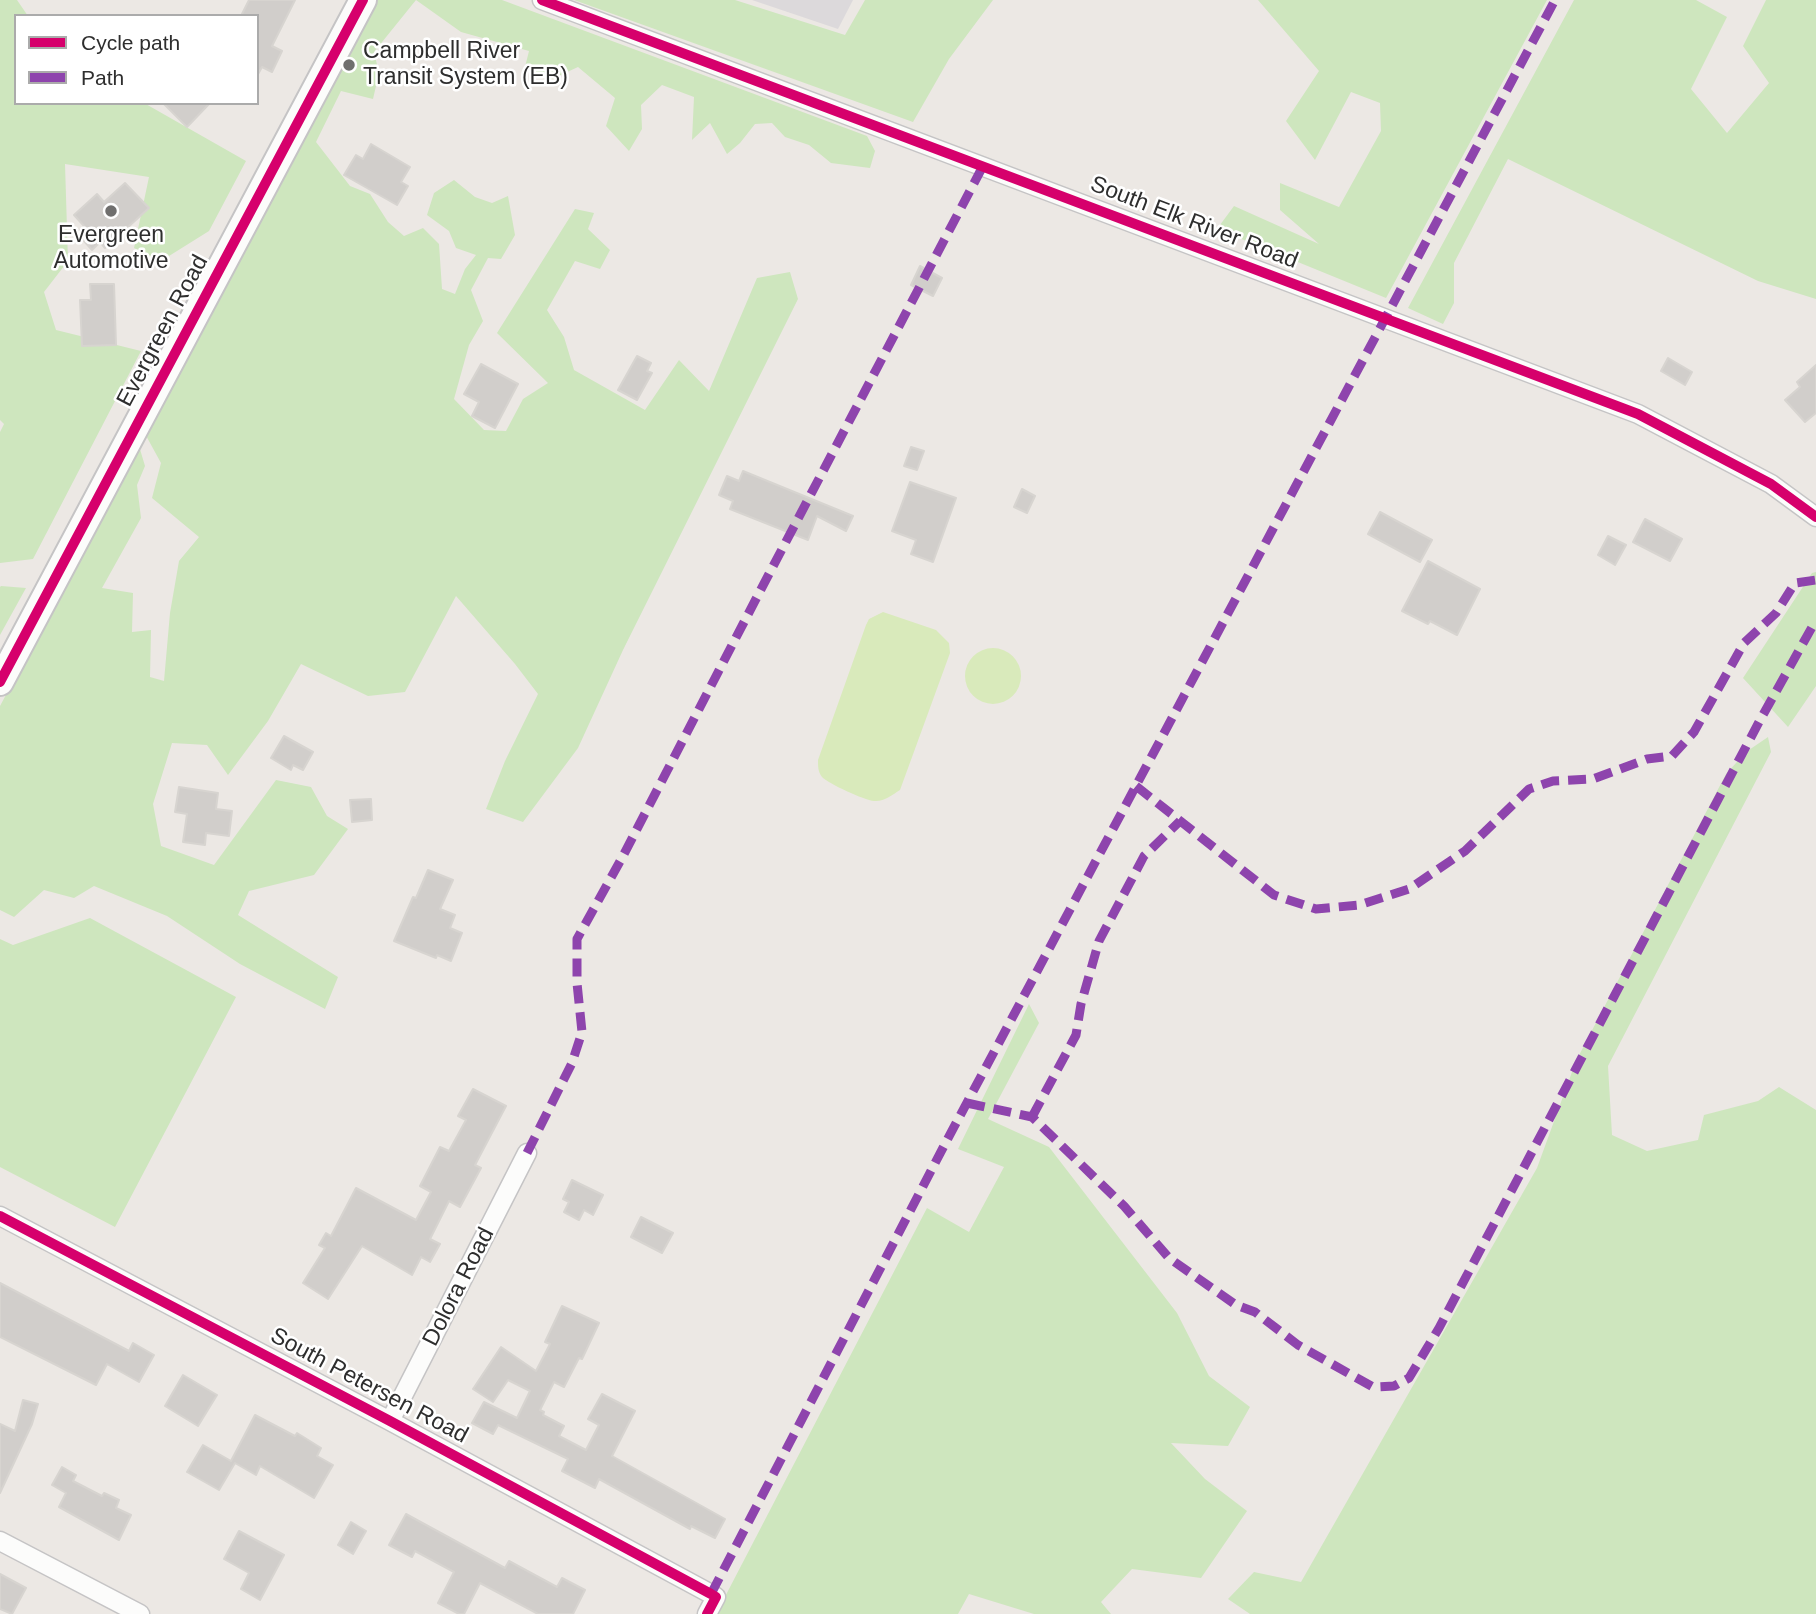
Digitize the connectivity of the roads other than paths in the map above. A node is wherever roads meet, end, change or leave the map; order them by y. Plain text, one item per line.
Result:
1 (363, 0) edge
2 (542, 0) edge
3 (1816, 517) edge
4 (0, 682) edge
5 (527, 1153) dead end
6 (0, 1216) edge
7 (390, 1421) junction
8 (0, 1541) edge
9 (140, 1614) edge
10 (707, 1614) edge

1 - 4 street, Evergreen Road
2 - 3 street, South Elk River Road
5 - 7 street, Dolora Road
6 - 7 street, South Petersen Road
7 - 10 street, South Petersen Road
8 - 9 street

